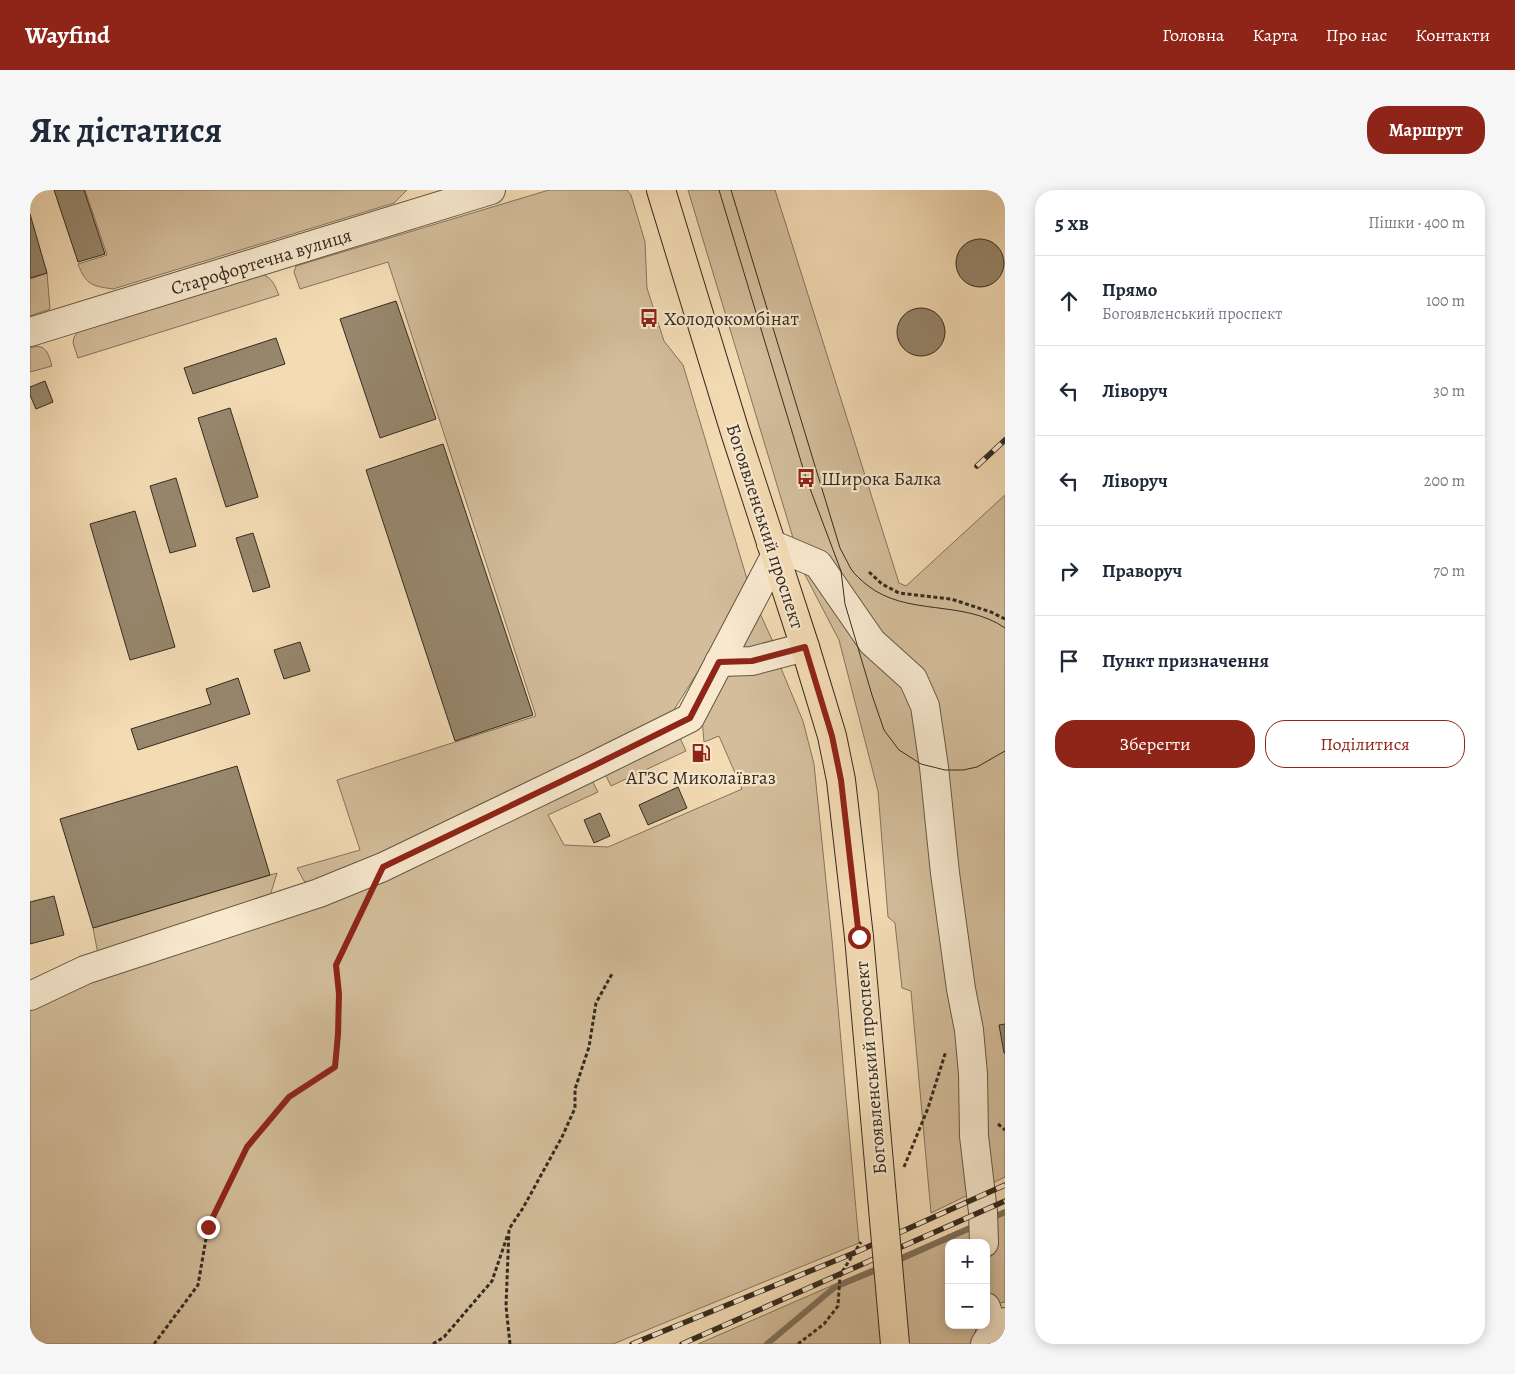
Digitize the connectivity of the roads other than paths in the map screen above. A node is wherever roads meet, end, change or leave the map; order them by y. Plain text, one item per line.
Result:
1 (491, 190) edge
2 (661, 190) edge
3 (30, 332) edge
4 (773, 550) junction
5 (805, 647) junction
6 (719, 662) junction
7 (30, 996) edge
8 (984, 1239) edge
9 (895, 1344) edge

1 - 3 street, Старофортечна вулиця
2 - 4 main road, Богоявленський проспект
4 - 5 main road, Богоявленський проспект
4 - 6 street
4 - 8 street
5 - 6 street
5 - 9 main road, Богоявленський проспект, bridge
6 - 7 street

